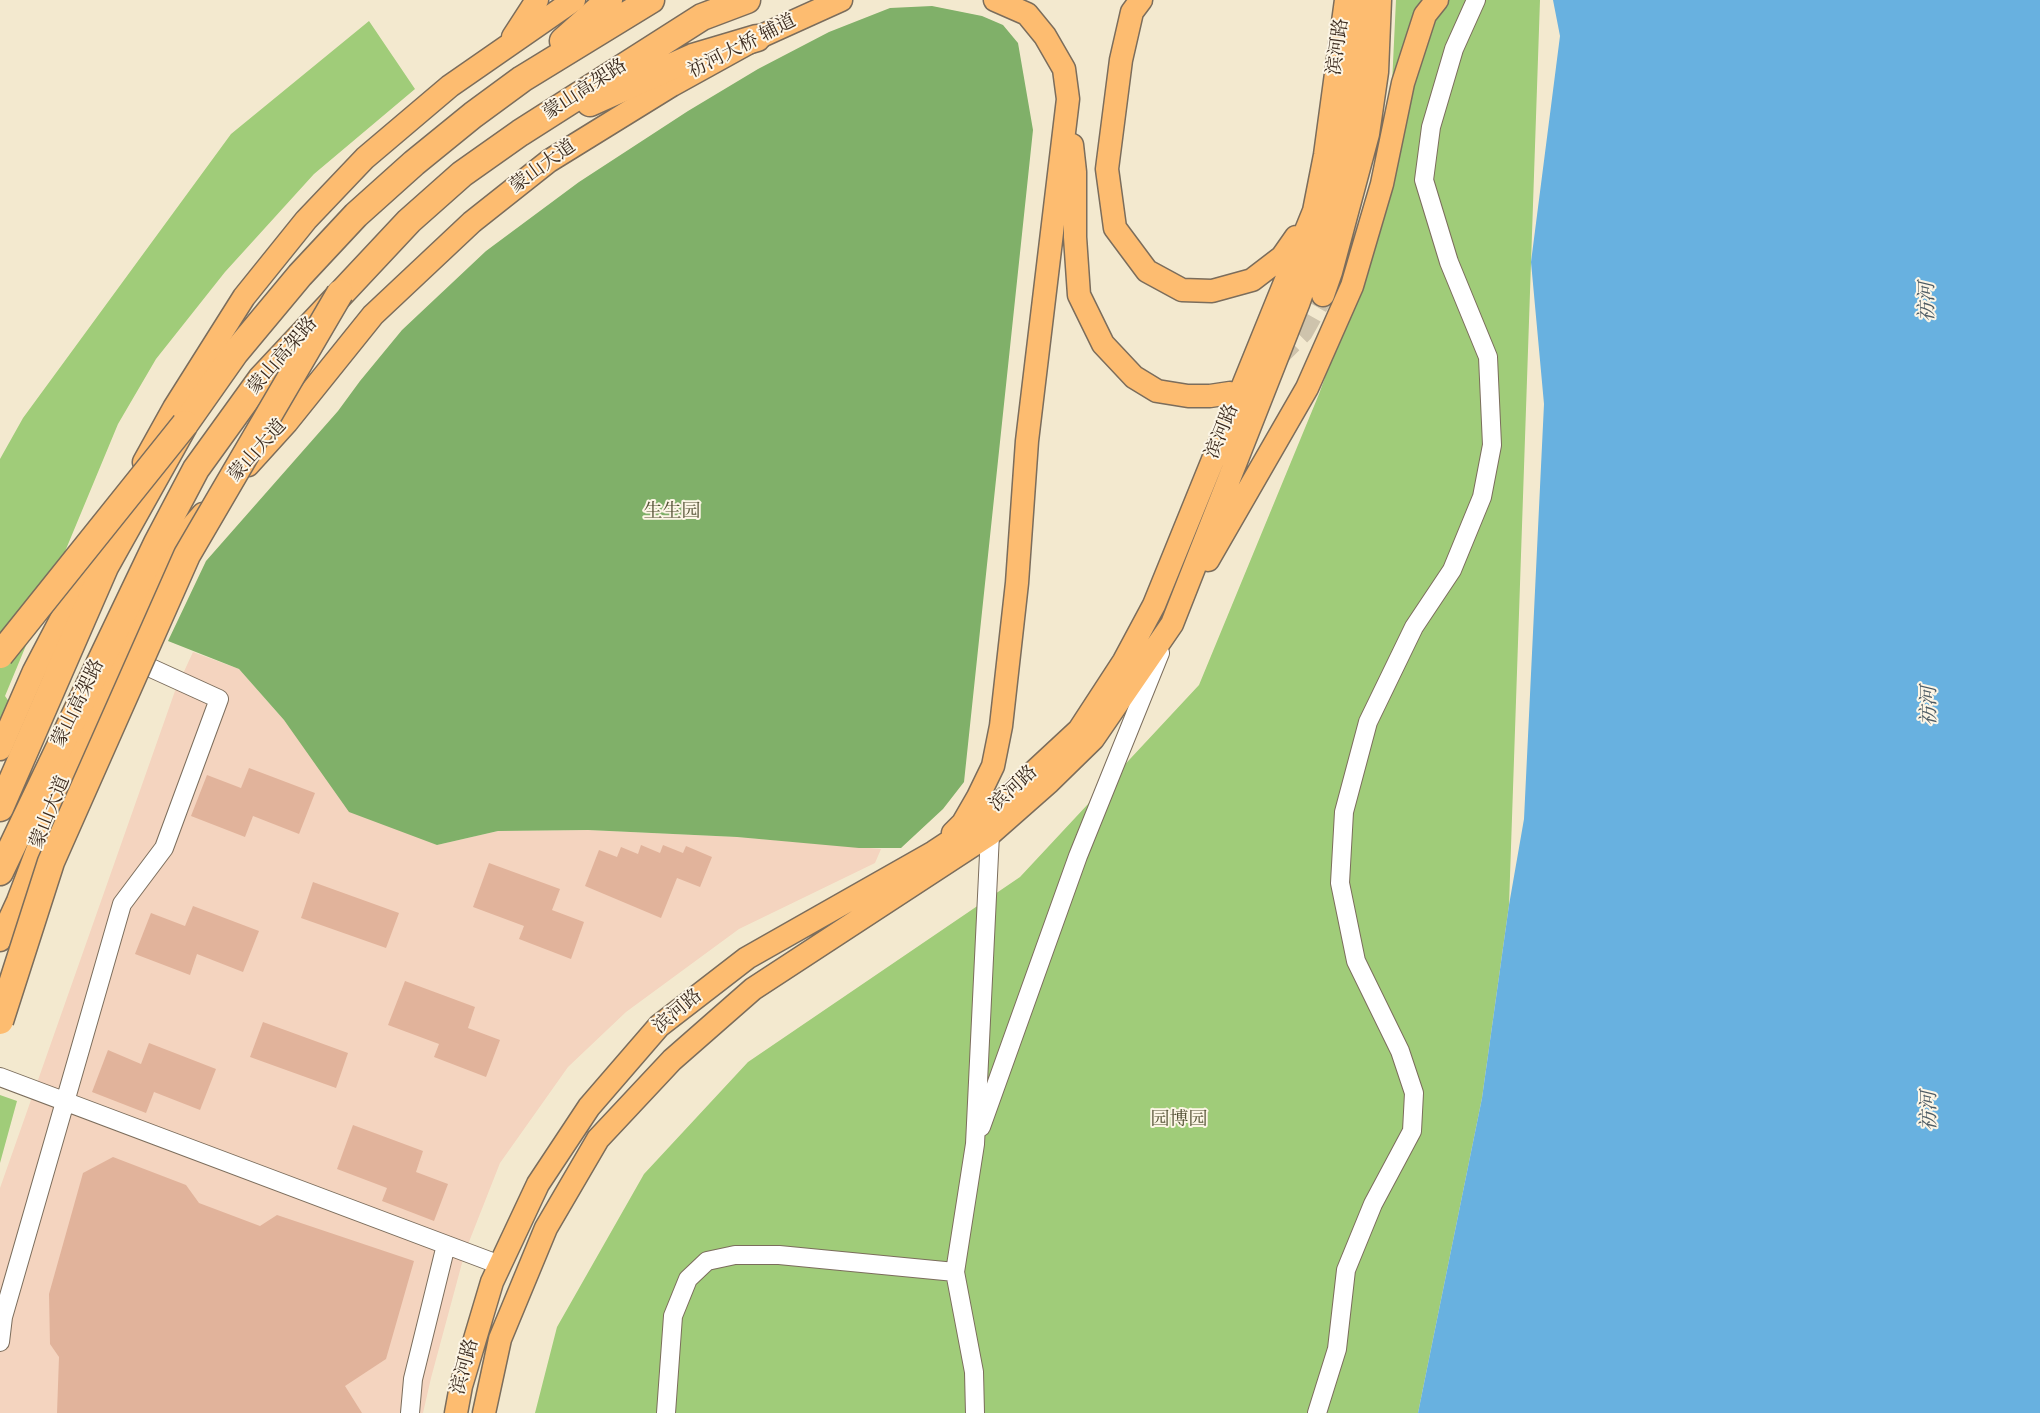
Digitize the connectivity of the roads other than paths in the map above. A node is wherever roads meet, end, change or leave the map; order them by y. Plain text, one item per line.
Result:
1 (536, 0) edge
2 (574, 0) edge
3 (609, 0) edge
4 (651, 0) edge
5 (747, 0) edge
6 (841, 0) edge
7 (995, 0) edge
8 (1141, 0) edge
9 (1346, 0) edge
10 (1362, 0) edge
11 (1380, 0) edge
12 (1438, 0) edge
13 (1476, 0) edge
14 (757, 38) junction
15 (508, 44) junction
16 (522, 79) junction
17 (672, 85) joint
18 (1068, 99) junction
19 (528, 128) junction
20 (1314, 211) junction
21 (340, 293) junction
22 (1323, 295) tunnel mouth
23 (1230, 393) dead end
24 (185, 424) junction
25 (1172, 624) junction
26 (120, 654) junction
27 (0, 655) edge
28 (0, 749) edge
29 (0, 808) edge
30 (990, 834) junction
31 (934, 852) junction
32 (0, 872) edge
33 (0, 940) edge
34 (0, 1021) edge
35 (0, 1077) edge
36 (65, 1102) junction
37 (975, 1144) junction
38 (446, 1245) junction
39 (500, 1265) junction
40 (955, 1272) junction
41 (0, 1342) edge
42 (410, 1413) edge
43 (456, 1413) edge
44 (484, 1413) edge
45 (666, 1413) edge
46 (975, 1413) edge
47 (1317, 1413) edge

1 - 15 main road
2 - 15 main road
3 - 16 highway
4 - 16 highway, 蒙山高架路
5 - 19 highway, 蒙山高架路
6 - 14 main road, 祊河大桥 辅道
7 - 18 main road
8 - 20 main road
9 - 20 main road, 滨河路
10 - 25 main road, 滨河路
11 - 22 main road
12 - 25 main road
13 - 47 lane
14 - 17 main road, 祊河大桥 辅道
14 - 19 highway
15 - 28 main road
16 - 24 highway, 蒙山高架路
17 - 26 main road, 蒙山大道
18 - 23 main road
18 - 31 main road
19 - 21 highway, 蒙山高架路
20 - 31 main road, 滨河路
21 - 32 highway, 蒙山高架路, bridge
21 - 34 highway, bridge
24 - 27 highway, bridge
24 - 29 highway, 蒙山高架路, bridge
25 - 30 main road, 滨河路
25 - 37 lane
26 - 33 main road, 蒙山大道
26 - 36 lane
30 - 37 lane
30 - 44 main road, 滨河路
31 - 39 main road, 滨河路
35 - 36 lane
36 - 38 lane
36 - 41 lane
37 - 40 lane
38 - 39 lane
38 - 42 lane
39 - 43 main road, 滨河路
40 - 45 lane
40 - 46 lane

